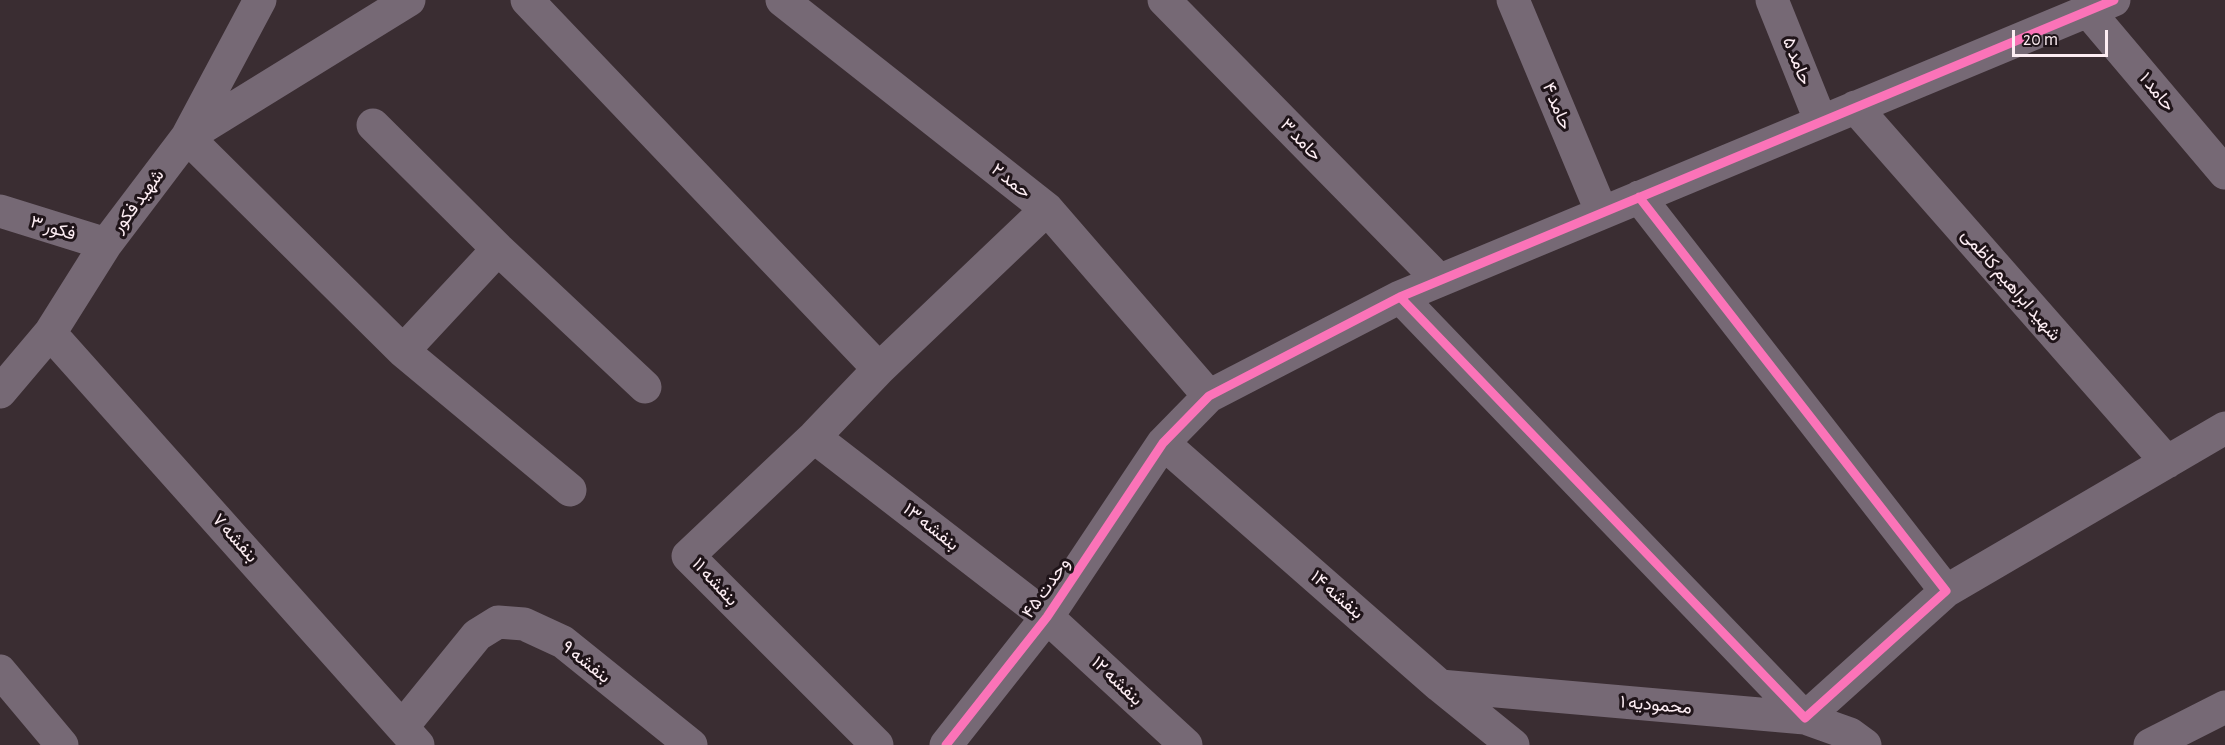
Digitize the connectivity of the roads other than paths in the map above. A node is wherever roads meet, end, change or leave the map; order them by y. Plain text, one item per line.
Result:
1 (260, 0) edge
2 (409, 0) edge
3 (527, 0) edge
4 (782, 0) edge
5 (1164, 0) edge
6 (1513, 0) edge
7 (1772, 0) edge
8 (2101, 5) edge
9 (2048, 12) edge
10 (1855, 107) junction
11 (1821, 122) junction
12 (373, 125) dead end
13 (187, 137) junction
14 (2225, 174) edge
15 (1639, 197) junction
16 (1047, 209) junction
17 (0, 211) edge
18 (1602, 213) junction
19 (106, 244) junction
20 (498, 249) junction
21 (1439, 280) junction
22 (1400, 297) junction
23 (50, 333) junction
24 (403, 351) junction
25 (879, 369) junction
26 (645, 387) dead end
27 (0, 392) edge
28 (1209, 396) junction
29 (2225, 428) edge
30 (814, 437) junction
31 (1163, 443) junction
32 (2167, 462) junction
33 (570, 490) dead end
34 (1946, 591) junction
35 (1047, 617) junction
36 (0, 671) edge
37 (1440, 686) junction
38 (2225, 707) edge
39 (1805, 718) junction
40 (411, 736) edge
41 (62, 745) edge
42 (691, 745) edge
43 (877, 745) edge
44 (946, 745) edge
45 (1186, 745) edge
46 (1513, 745) edge
47 (1865, 745) edge
48 (2150, 745) edge

1 - 13 street, شهید فکور
2 - 13 street
3 - 25 street
4 - 16 street, حمد ۲
5 - 21 street, حامد ۳
6 - 18 street, حامد ۴
7 - 11 street, حامد ۵
8 - 9 street, وحدت ۴۵
8 - 14 street, حامد ۱
9 - 10 street, وحدت ۴۵
10 - 11 street, وحدت ۴۵
10 - 32 street, شهید ابراهیم کاظمی
11 - 15 street, وحدت ۴۵
12 - 20 street
13 - 19 street, شهید فکور
13 - 24 street
15 - 18 street, وحدت ۴۵
15 - 34 street
16 - 25 street, بنفشه ۱۱
16 - 28 street, حمد ۲
17 - 19 street, فکور ۳
18 - 21 street, وحدت ۴۵
19 - 23 street, شهید فکور
20 - 24 street
20 - 26 street
21 - 22 street, وحدت ۴۵
22 - 28 street, وحدت ۴۵
22 - 39 street
23 - 27 street, شهید فکور
23 - 40 street, بنفشه ۷
24 - 33 street
25 - 30 street, بنفشه ۱۱
28 - 31 street, وحدت ۴۵
29 - 32 street
30 - 35 street, بنفشه ۱۳
30 - 43 street, بنفشه ۱۱
31 - 35 street, وحدت ۴۵
31 - 37 street, بنفشه ۱۴
32 - 34 street
34 - 39 street
35 - 44 street, وحدت ۴۵
35 - 45 street, بنفشه ۱۲
36 - 41 street
37 - 39 street, محمودیه ۱
37 - 46 street, بنفشه ۱۴
38 - 48 street
39 - 47 street, محمودیه ۱
40 - 42 street, بنفشه ۹

